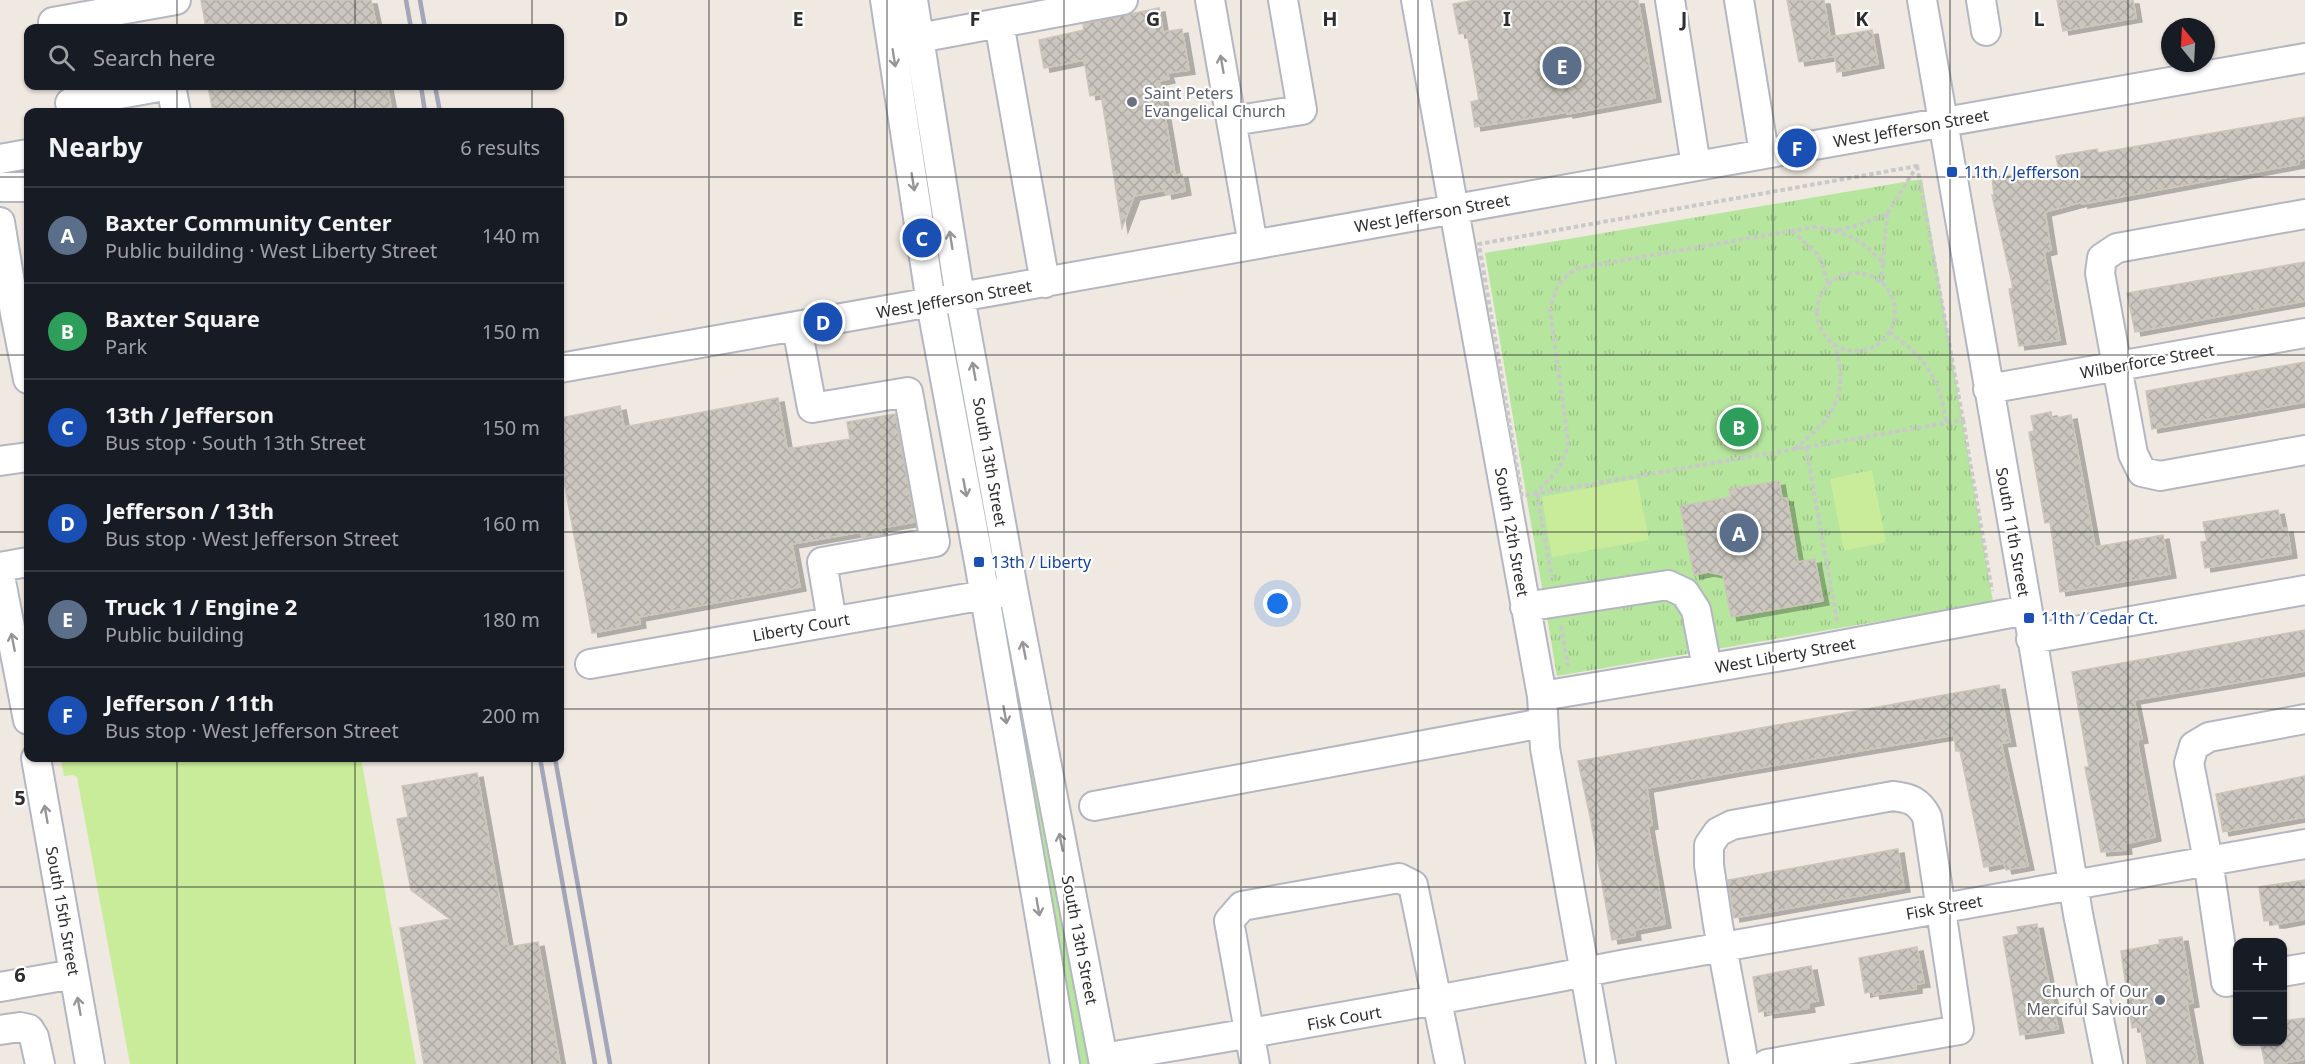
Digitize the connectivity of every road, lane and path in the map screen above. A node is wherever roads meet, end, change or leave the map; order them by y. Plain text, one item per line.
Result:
1 (176, 0) edge
2 (885, 0) edge
3 (913, 0) edge
4 (1123, 0) edge
5 (1210, 0) edge
6 (1283, 0) edge
7 (1416, 0) edge
8 (1670, 0) edge
9 (1739, 0) edge
10 (1922, 0) edge
11 (1981, 0) edge
12 (101, 7) edge
13 (54, 22) dead end
14 (999, 23) junction
15 (1986, 31) dead end
16 (919, 38) junction
17 (2305, 58) edge
18 (143, 90) edge
19 (172, 90) edge
20 (70, 104) dead end
21 (175, 108) edge
22 (1232, 122) junction
23 (1944, 123) junction
24 (1764, 153) junction
25 (24, 155) edge
26 (0, 159) edge
27 (1696, 166) junction
28 (1917, 166) junction
29 (24, 187) edge
30 (0, 188) edge
31 (1454, 209) junction
32 (1887, 214) junction
33 (2305, 214) edge
34 (0, 222) edge
35 (1791, 230) junction
36 (1837, 230) junction
37 (1253, 245) junction
38 (1883, 264) junction
39 (1045, 283) junction
40 (1881, 283) junction
41 (1828, 284) junction
42 (960, 297) junction
43 (931, 303) junction
44 (797, 327) junction
45 (1888, 332) junction
46 (2305, 333) edge
47 (1834, 345) junction
48 (24, 359) edge
49 (2118, 366) junction
50 (564, 367) edge
51 (1988, 389) junction
52 (1963, 420) junction
53 (1946, 423) junction
54 (1806, 447) junction
55 (1793, 450) junction
56 (2305, 450) edge
57 (24, 458) edge
58 (0, 461) edge
59 (1533, 495) junction
60 (24, 563) edge
61 (0, 567) edge
62 (0, 576) edge
63 (1013, 589) junction
64 (2305, 590) edge
65 (984, 595) junction
66 (1994, 600) dead end
67 (1526, 608) junction
68 (2027, 610) junction
69 (832, 622) junction
70 (1838, 627) dead end
71 (2031, 639) junction
72 (590, 664) dead end
73 (1707, 668) junction
74 (24, 699) edge
75 (1543, 710) junction
76 (2305, 718) edge
77 (37, 762) edge
78 (1094, 806) dead end
79 (2305, 844) edge
80 (2208, 860) junction
81 (2074, 883) junction
82 (1941, 908) junction
83 (1722, 947) junction
84 (2305, 968) edge
85 (2287, 971) edge
86 (1584, 973) junction
87 (74, 974) junction
88 (2233, 981) edge
89 (0, 987) edge
90 (1437, 1001) junction
91 (0, 1030) edge
92 (1250, 1034) junction
93 (1103, 1061) edge
94 (40, 1064) edge
95 (90, 1064) edge
96 (1065, 1064) edge
97 (1255, 1064) edge
98 (1450, 1064) edge
99 (1601, 1064) edge
100 (1744, 1064) edge
101 (1767, 1064) edge
102 (2108, 1064) edge

1 - 12 street
2 -> 43 street, South 13th Street
3 - 16 street, South 13th Street
4 - 14 street
22 -> 5 street
6 - 22 street
7 - 31 street, South 12th Street
8 - 27 street
9 - 24 street
10 - 23 street, South 11th Street
11 - 15 street
12 - 13 street
14 - 16 street
14 - 39 street
42 -> 16 street, South 13th Street
17 - 23 street, West Jefferson Street
18 - 20 street
19 - 21 street
22 - 37 street
23 - 24 street, West Jefferson Street
23 - 51 street, South 11th Street
24 - 27 street, West Jefferson Street
25 - 26 street
27 - 31 street, West Jefferson Street
28 - 32 path
28 - 52 path
28 - 59 path
29 - 30 street
31 - 37 street, West Jefferson Street
31 - 67 street, South 12th Street
32 - 36 path
32 - 38 path
33 - 49 street
34 - 48 street
35 - 36 path
35 - 41 path
35 - 59 path
36 - 38 path
37 - 39 street, West Jefferson Street
38 - 40 path
39 - 42 street, West Jefferson Street
40 - 41 path
40 - 45 path
41 - 47 path
42 - 43 street, West Jefferson Street
63 -> 42 street, South 13th Street
43 - 44 street, West Jefferson Street
43 -> 65 street, South 13th Street
44 - 50 street, West Jefferson Street
44 - 69 street
45 - 47 path
45 - 53 path
46 - 49 street, Wilberforce Street
47 - 55 path
49 - 51 street, Wilberforce Street
49 - 56 street
51 - 68 street, South 11th Street
52 - 53 path
52 - 66 path
53 - 54 path
54 - 55 path
54 - 70 path
55 - 59 path
57 - 58 street
60 - 61 street
74 -> 62 street
63 - 65 street, Liberty Court
93 -> 63 street, South 13th Street
64 - 71 street
65 - 69 street, Liberty Court
65 -> 96 street, South 13th Street
67 - 73 street
67 - 75 street, South 12th Street
68 - 71 street, South 11th Street
68 - 73 street, West Liberty Street
69 - 72 street, Liberty Court
71 - 81 street, South 11th Street
73 - 75 street, West Liberty Street
75 - 78 street, West Liberty Street
75 - 86 street, South 12th Street
76 - 80 street
87 -> 77 street, South 15th Street
79 - 80 street, Fisk Street
80 - 81 street, Fisk Street
80 - 88 street
81 - 82 street, Fisk Street
81 - 102 street, South 11th Street
82 - 83 street, Fisk Street
82 - 83 street
82 - 101 street
83 - 86 street, Fisk Street
83 - 100 street
84 - 85 street
86 - 90 street, Fisk Court
86 - 99 street, South 12th Street
87 - 89 street
95 -> 87 street, South 15th Street
90 - 92 street, Fisk Court
90 - 92 street
90 - 98 street
91 - 94 street
92 - 93 street, Fisk Court
92 - 97 street

